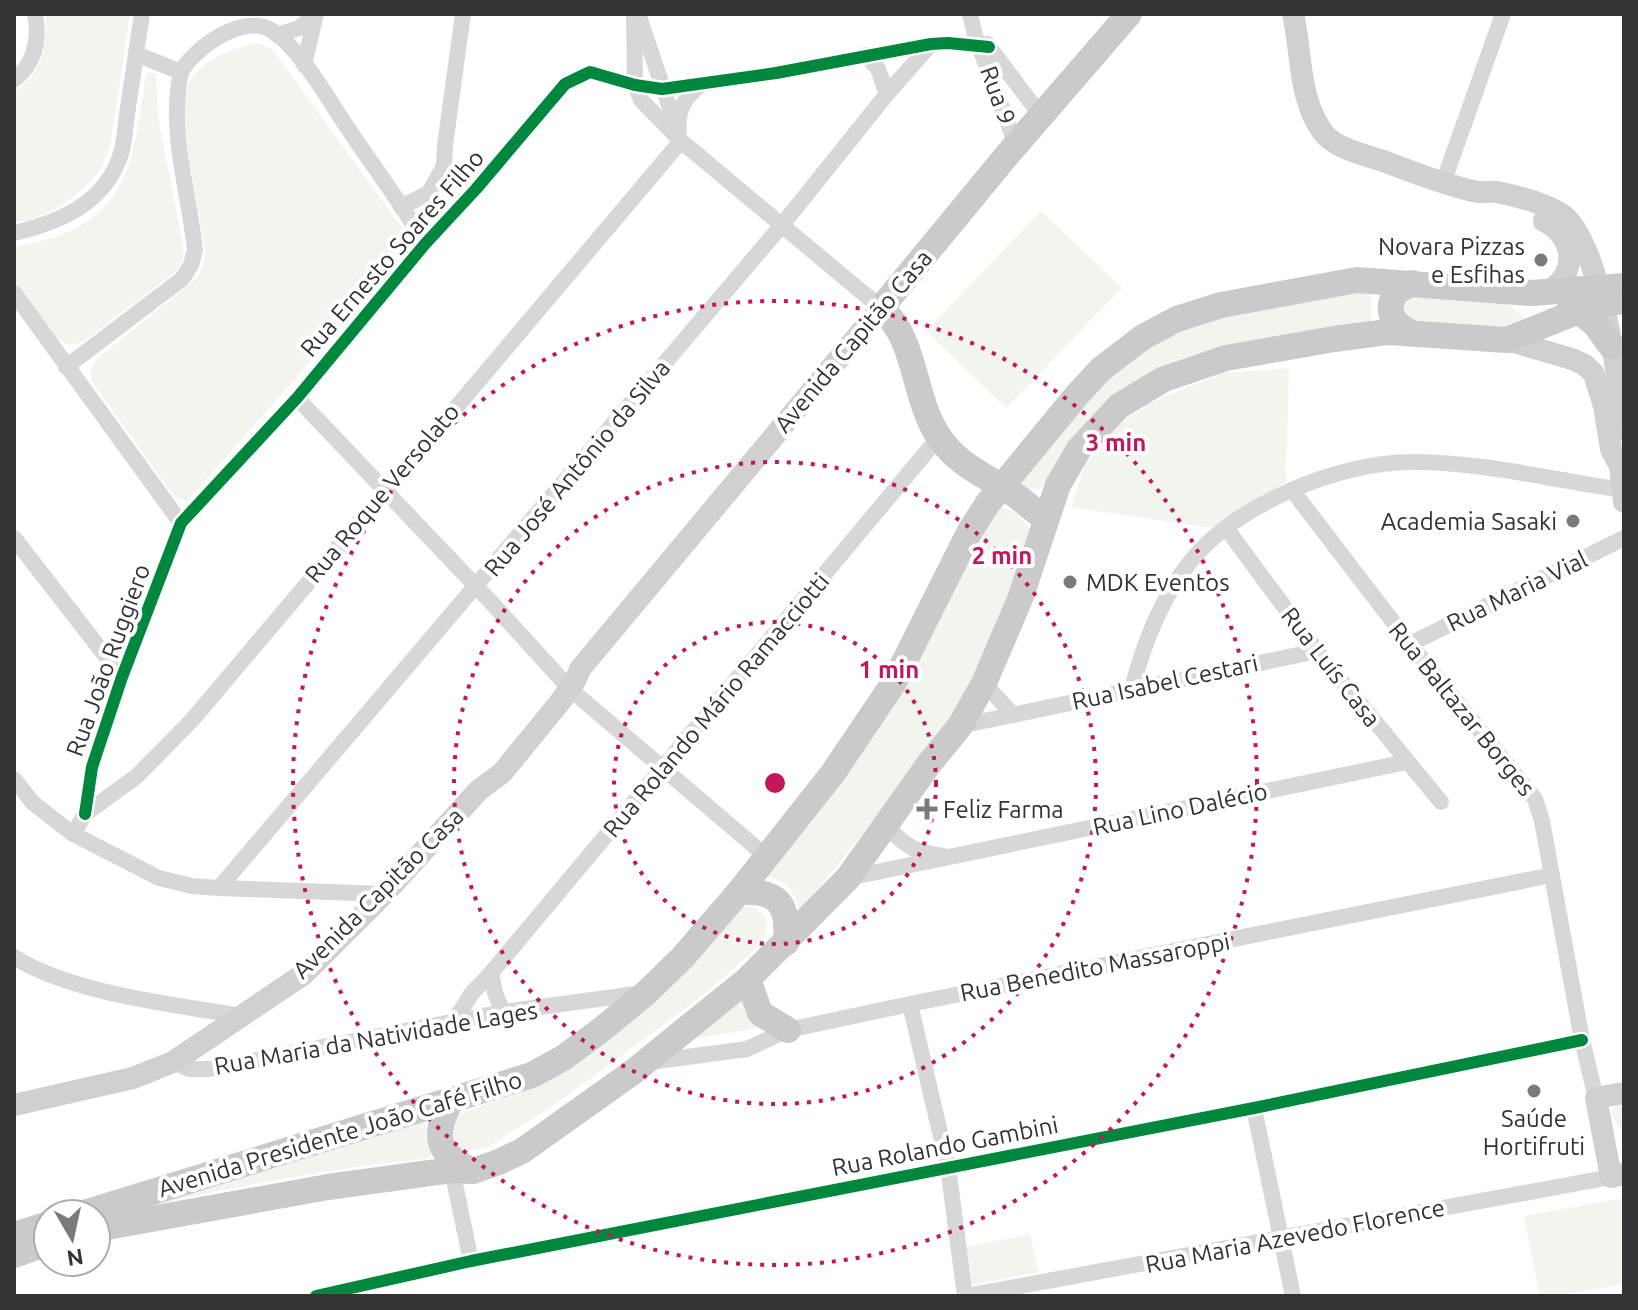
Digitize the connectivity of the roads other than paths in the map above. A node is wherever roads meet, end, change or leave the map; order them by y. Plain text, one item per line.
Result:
1 (35, 14) edge
2 (142, 14) edge
3 (316, 14) edge
4 (463, 14) edge
5 (636, 14) edge
6 (1129, 14) edge
7 (1293, 14) edge
8 (1503, 14) edge
9 (972, 20) edge
10 (277, 35) junction
11 (931, 44) junction
12 (984, 47) junction
13 (136, 54) junction
14 (866, 55) junction
15 (304, 65) junction
16 (181, 72) junction
17 (14, 80) edge
18 (702, 84) junction
19 (635, 85) junction
20 (662, 89) junction
21 (887, 94) junction
22 (1041, 116) junction
23 (681, 141) junction
24 (1016, 145) junction
25 (444, 166) junction
26 (1443, 183) junction
27 (476, 189) junction
28 (1477, 193) junction
29 (401, 207) junction
30 (782, 225) junction
31 (14, 233) edge
32 (425, 244) junction
33 (1412, 283) junction
34 (1624, 286) edge
35 (14, 293) edge
36 (1539, 293) junction
37 (1601, 300) edge
38 (881, 308) junction
39 (1410, 332) junction
40 (1516, 336) junction
41 (1611, 346) joint
42 (66, 367) junction
43 (297, 398) junction
44 (1624, 430) edge
45 (939, 437) junction
46 (1622, 460) edge
47 (960, 461) junction
48 (1002, 487) junction
49 (384, 490) junction
50 (1292, 490) junction
51 (1623, 490) edge
52 (1624, 502) edge
53 (1046, 520) junction
54 (181, 523) junction
55 (1226, 528) junction
56 (970, 531) junction
57 (14, 538) edge
58 (1624, 538) edge
59 (475, 587) junction
60 (1410, 644) junction
61 (1317, 651) junction
62 (122, 677) junction
63 (570, 679) junction
64 (984, 683) junction
65 (1132, 688) junction
66 (1013, 715) junction
67 (960, 726) junction
68 (1407, 762) junction
69 (663, 769) junction
70 (14, 779) edge
71 (1441, 802) dead end
72 (85, 814) junction
73 (886, 826) junction
74 (73, 834) junction
75 (767, 857) junction
76 (953, 857) junction
77 (1552, 875) junction
78 (848, 878) junction
79 (219, 888) junction
80 (739, 892) junction
81 (384, 894) junction
82 (786, 943) junction
83 (14, 957) edge
84 (491, 973) junction
85 (748, 979) junction
86 (646, 993) junction
87 (581, 1002) junction
88 (910, 1004) junction
89 (503, 1012) junction
90 (241, 1016) junction
91 (453, 1023) junction
92 (601, 1030) junction
93 (788, 1030) junction
94 (1582, 1040) junction
95 (173, 1062) junction
96 (640, 1064) junction
97 (1624, 1093) edge
98 (1596, 1098) junction
99 (450, 1102) junction
100 (14, 1105) edge
101 (1254, 1108) junction
102 (948, 1167) junction
103 (463, 1170) junction
104 (1617, 1176) edge
105 (112, 1205) edge
106 (112, 1226) edge
107 (1282, 1238) junction
108 (471, 1261) junction
109 (1056, 1288) edge
110 (316, 1296) edge
111 (966, 1296) edge
112 (1293, 1296) edge

1 - 17 street
2 - 13 street
3 - 10 street
3 - 15 street
4 - 25 street
5 - 19 street
5 - 20 street
6 - 22 main road, Avenida Capitão Casa
7 - 26 main road
8 - 26 street
9 - 12 street
10 - 15 street
10 - 16 street
11 - 12 street, Rua Ernesto Soares Filho
11 - 14 street, Rua Ernesto Soares Filho
11 - 21 street, Rua José Antônio da Silva
12 - 22 street, Rua 9
12 - 24 street, Rua 9
13 - 16 street
13 - 31 street
14 - 18 street, Rua Ernesto Soares Filho
14 - 21 street
15 - 29 street
16 - 42 street
18 - 20 street, Rua Ernesto Soares Filho
18 - 23 street
19 - 20 street, Rua Ernesto Soares Filho
19 - 23 street
19 - 27 street, Rua Ernesto Soares Filho
20 - 23 street
21 - 30 street, Rua José Antônio da Silva
22 - 24 main road, Avenida Capitão Casa
23 - 30 street
23 - 49 street, Rua Roque Versolato
24 - 38 main road, Avenida Capitão Casa
25 - 27 street
25 - 29 street
26 - 28 main road
27 - 32 street, Rua Ernesto Soares Filho
28 - 36 main road
28 - 37 main road
29 - 32 street
30 - 38 street
30 - 59 street, Rua José Antônio da Silva
32 - 43 street, Rua Ernesto Soares Filho
33 - 36 main road, Avenida Presidente João Café Filho
33 - 39 main road
33 - 48 main road, Avenida Presidente João Café Filho
34 - 37 main road, Avenida Presidente João Café Filho
35 - 42 street
36 - 37 main road, Avenida Presidente João Café Filho
36 - 40 main road
37 - 40 main road, Avenida Presidente João Café Filho
37 - 41 main road
38 - 45 main road
38 - 63 main road, Avenida Capitão Casa
39 - 40 main road, Avenida Presidente João Café Filho
39 - 53 main road, Avenida Presidente João Café Filho
40 - 46 main road
41 - 44 main road
42 - 54 street
43 - 49 street
43 - 54 street, Rua Ernesto Soares Filho
45 - 47 main road
45 - 69 street, Rua Rolando Mário Ramacciotti
46 - 51 main road
47 - 48 main road
47 - 56 main road
48 - 53 main road
48 - 56 main road, Avenida Presidente João Café Filho
49 - 59 street
49 - 72 street, Rua Roque Versolato
50 - 51 street
50 - 55 street
50 - 60 street, Rua Baltazar Borges
51 - 52 main road
53 - 64 main road, Avenida Presidente João Café Filho
54 - 62 street, Rua João Ruggiero
55 - 61 street, Rua Luís Casa
55 - 65 street
56 - 75 main road, Avenida Presidente João Café Filho
57 - 62 street
58 - 60 street, Rua Maria Vial
59 - 63 street
59 - 79 street, Rua José Antônio da Silva
60 - 77 street, Rua Baltazar Borges
61 - 65 street, Rua Isabel Cestari
61 - 68 street, Rua Luís Casa
62 - 72 street, Rua João Ruggiero
63 - 69 street
63 - 81 main road, Avenida Capitão Casa
64 - 66 street
64 - 67 main road, Avenida Presidente João Café Filho
65 - 66 street, Rua Isabel Cestari
66 - 67 street, Rua Isabel Cestari
67 - 73 main road, Avenida Presidente João Café Filho
68 - 71 street, Rua Luís Casa
68 - 76 street, Rua Lino Dalécio
69 - 75 street
69 - 84 street, Rua Rolando Mário Ramacciotti
70 - 74 street
72 - 74 street, Rua Roque Versolato
73 - 76 street, Rua Lino Dalécio
73 - 78 main road, Avenida Presidente João Café Filho
74 - 79 street
75 - 80 main road, Avenida Presidente João Café Filho
76 - 78 street, Rua Lino Dalécio
77 - 88 street, Rua Benedito Massaroppi
77 - 94 street, Rua Baltazar Borges
78 - 82 main road, Avenida Presidente João Café Filho
79 - 81 street
80 - 82 main road
80 - 86 main road, Avenida Presidente João Café Filho
81 - 90 main road, Avenida Capitão Casa
82 - 85 main road, Avenida Presidente João Café Filho
83 - 90 street
84 - 89 street
84 - 91 street, Rua Rolando Mário Ramacciotti
85 - 93 main road
85 - 96 main road, Avenida Presidente João Café Filho
86 - 87 street, Rua Maria da Natividade Lages
86 - 92 main road, Avenida Presidente João Café Filho
87 - 89 street, Rua Maria da Natividade Lages
87 - 92 street
88 - 93 street, Rua Benedito Massaroppi
88 - 102 street
89 - 91 street, Rua Maria da Natividade Lages
90 - 95 main road, Avenida Capitão Casa
91 - 95 street, Rua Maria da Natividade Lages
92 - 99 main road, Avenida Presidente João Café Filho
93 - 96 street, Rua Benedito Massaroppi
94 - 98 street, Rua Baltazar Borges
94 - 101 street, Rua Rolando Gambini
95 - 100 main road, Avenida Capitão Casa
96 - 103 main road, Avenida Presidente João Café Filho
97 - 98 main road
98 - 104 main road
99 - 103 main road
99 - 105 main road, Avenida Presidente João Café Filho
101 - 102 street, Rua Rolando Gambini
101 - 107 street
102 - 108 street, Rua Rolando Gambini
102 - 111 street
103 - 106 main road, Avenida Presidente João Café Filho
103 - 108 street
104 - 107 street, Rua Maria Azevedo Florence
107 - 109 street, Rua Maria Azevedo Florence
107 - 112 street
108 - 110 street, Rua Rolando Gambini
109 - 111 street, Rua Maria Azevedo Florence

